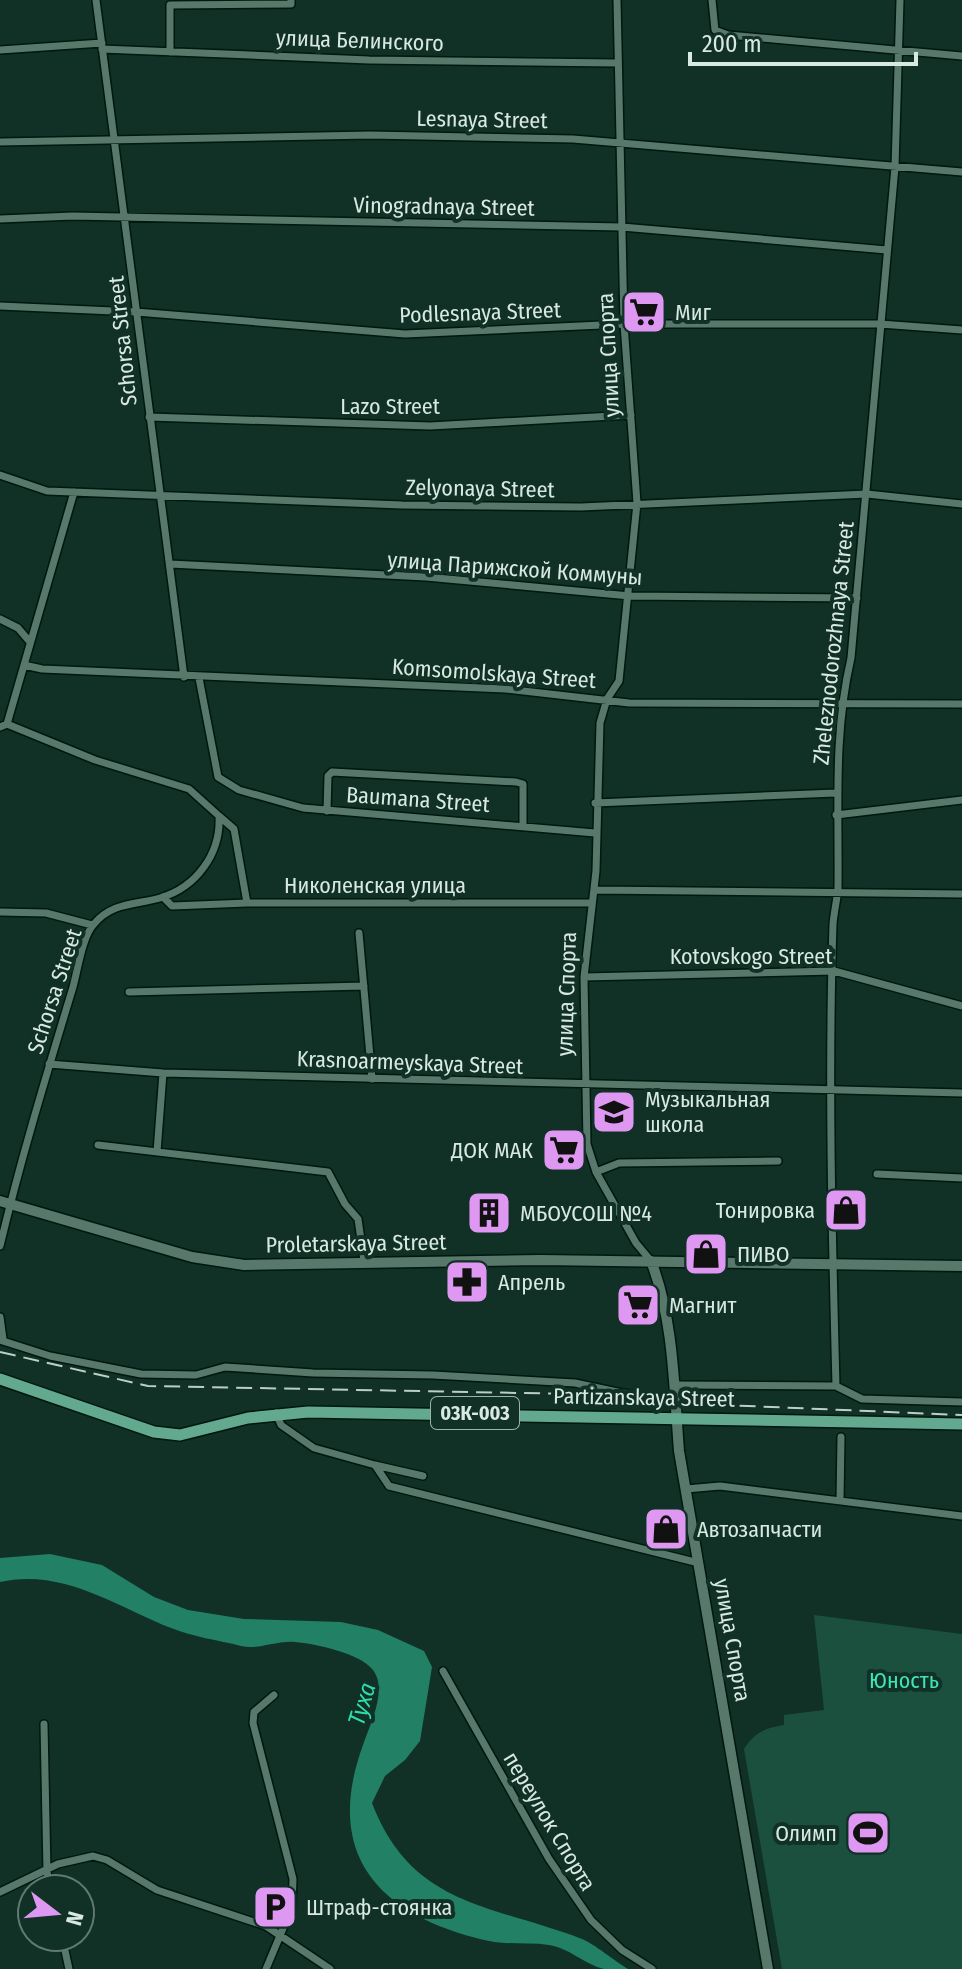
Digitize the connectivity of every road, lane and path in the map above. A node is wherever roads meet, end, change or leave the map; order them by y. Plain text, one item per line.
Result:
1 (96, 0) edge
2 (291, 0) edge
3 (617, 0) edge
4 (712, 0) edge
5 (900, 0) edge
6 (102, 46) junction
7 (899, 49) junction
8 (0, 50) edge
9 (170, 52) junction
10 (962, 56) edge
11 (616, 63) junction
12 (114, 141) junction
13 (0, 142) edge
14 (620, 142) junction
15 (895, 167) junction
16 (962, 172) edge
17 (0, 219) edge
18 (127, 219) junction
19 (622, 227) junction
20 (887, 250) junction
21 (0, 306) edge
22 (136, 312) junction
23 (624, 324) junction
24 (880, 324) junction
25 (962, 330) edge
26 (631, 415) junction
27 (149, 417) junction
28 (0, 475) edge
29 (74, 492) junction
30 (867, 494) junction
31 (159, 496) junction
32 (637, 503) junction
33 (962, 504) edge
34 (170, 564) junction
35 (630, 596) junction
36 (857, 598) junction
37 (0, 619) edge
38 (30, 642) junction
39 (24, 665) junction
40 (184, 677) junction
41 (199, 678) junction
42 (607, 699) junction
43 (841, 703) junction
44 (962, 704) edge
45 (4, 726) edge
46 (835, 793) junction
47 (962, 800) edge
48 (595, 803) junction
49 (327, 811) junction
50 (836, 815) junction
51 (219, 816) junction
52 (523, 825) junction
53 (595, 833) junction
54 (595, 890) junction
55 (838, 891) junction
56 (962, 894) edge
57 (163, 897) junction
58 (247, 903) junction
59 (591, 903) junction
60 (0, 912) edge
61 (92, 925) junction
62 (359, 933) dead end
63 (834, 971) junction
64 (584, 977) junction
65 (364, 986) junction
66 (129, 992) dead end
67 (962, 1006) edge
68 (49, 1064) junction
69 (163, 1073) junction
70 (372, 1079) junction
71 (584, 1084) junction
72 (832, 1091) junction
73 (962, 1093) edge
74 (98, 1145) dead end
75 (157, 1152) junction
76 (778, 1161) dead end
77 (596, 1172) junction
78 (877, 1174) dead end
79 (962, 1178) edge
80 (5, 1202) edge
81 (0, 1246) edge
82 (364, 1261) junction
83 (651, 1261) junction
84 (833, 1264) junction
85 (962, 1266) edge
86 (0, 1317) edge
87 (2, 1340) edge
88 (0, 1379) edge
89 (675, 1385) junction
90 (836, 1386) junction
91 (675, 1398) junction
92 (962, 1402) edge
93 (276, 1413) junction
94 (676, 1417) junction
95 (962, 1424) edge
96 (841, 1437) dead end
97 (375, 1465) junction
98 (423, 1476) dead end
99 (686, 1489) junction
100 (840, 1500) junction
101 (962, 1516) edge
102 (699, 1563) junction
103 (443, 1671) dead end
104 (274, 1695) dead end
105 (44, 1724) dead end
106 (47, 1872) junction
107 (0, 1892) edge
108 (280, 1937) junction
109 (266, 1969) edge
110 (330, 1969) edge
111 (652, 1969) edge
112 (768, 1969) edge

1 - 6 street, Schorsa Street
2 - 9 street
3 - 11 street, улица Спорта
4 - 7 street
5 - 7 street, Zheleznodorozhnaya Street
6 - 8 street, улица Белинского
6 - 9 street, улица Белинского
6 - 12 street, Schorsa Street
7 - 10 street
7 - 15 street, Zheleznodorozhnaya Street
9 - 11 street, улица Белинского
11 - 14 street, улица Спорта
12 - 13 street, Lesnaya Street
12 - 14 street, Lesnaya Street
12 - 18 street, Schorsa Street
14 - 15 street, Lesnaya Street
14 - 19 street, улица Спорта
15 - 16 street, Lesnaya Street
15 - 20 street, Zheleznodorozhnaya Street
17 - 18 street, Vinogradnaya Street
18 - 19 street, Vinogradnaya Street
18 - 22 street, Schorsa Street
19 - 20 street, Vinogradnaya Street
19 - 23 street, улица Спорта
20 - 24 street, Zheleznodorozhnaya Street
21 - 22 street, Podlesnaya Street
22 - 23 street, Podlesnaya Street
22 - 27 street, Schorsa Street
23 - 24 street, Podlesnaya Street
23 - 26 street, улица Спорта
24 - 25 street, Podlesnaya Street
24 - 30 street, Zheleznodorozhnaya Street
26 - 27 street, Lazo Street
26 - 32 street, улица Спорта
27 - 31 street, Schorsa Street
28 - 29 street, Zelyonaya Street
29 - 31 street, Zelyonaya Street
29 - 38 street
30 - 32 street, Zelyonaya Street
30 - 33 street, Zelyonaya Street
30 - 36 street, Zheleznodorozhnaya Street
31 - 32 street, Zelyonaya Street
31 - 34 street, Schorsa Street
32 - 35 street, улица Спорта
34 - 35 street, улица Парижской Коммуны
34 - 40 street, Schorsa Street
35 - 36 street, улица Парижской Коммуны
35 - 42 street, улица Спорта
36 - 43 street, Zheleznodorozhnaya Street
37 - 38 street
38 - 39 street
39 - 40 street, Komsomolskaya Street
39 - 45 street
40 - 41 street, Komsomolskaya Street
41 - 42 street, Komsomolskaya Street
41 - 49 street, Baumana Street
42 - 43 street, Komsomolskaya Street
42 - 48 street, улица Спорта
43 - 44 street, Komsomolskaya Street
43 - 46 street, Zheleznodorozhnaya Street
45 - 51 street
46 - 48 street
46 - 50 street, Zheleznodorozhnaya Street
47 - 50 street
48 - 53 street, улица Спорта
49 - 52 street, Baumana Street
49 - 52 street
50 - 55 street, Zheleznodorozhnaya Street
51 - 57 street, Schorsa Street
51 - 58 street
52 - 53 street, Baumana Street
53 - 54 street, улица Спорта
54 - 55 street
54 - 59 street, улица Спорта
55 - 56 street
55 - 63 street, Zheleznodorozhnaya Street
57 - 58 street, Николенская улица
57 - 61 street, Schorsa Street
58 - 59 street, Николенская улица
59 - 64 street, улица Спорта
60 - 61 street
61 - 68 street, Schorsa Street
62 - 65 street
63 - 64 street, Kotovskogo Street
63 - 67 street, Kotovskogo Street
63 - 72 street, Zheleznodorozhnaya Street
64 - 71 street, улица Спорта
65 - 66 street
65 - 70 street
68 - 69 street, Krasnoarmeyskaya Street
68 - 80 street, Schorsa Street
69 - 70 street, Krasnoarmeyskaya Street
69 - 75 street
70 - 71 street, Krasnoarmeyskaya Street
71 - 72 street, Krasnoarmeyskaya Street
71 - 77 street, улица Спорта
72 - 73 street, Krasnoarmeyskaya Street
72 - 84 street, Zheleznodorozhnaya Street
74 - 75 street
75 - 82 street
76 - 77 street
77 - 83 street, улица Спорта
78 - 79 street
80 - 81 street, Schorsa Street
80 - 82 street, Proletarskaya Street
82 - 83 street, Proletarskaya Street
83 - 84 street, Proletarskaya Street
83 - 89 street, улица Спорта
84 - 85 street, Proletarskaya Street
84 - 90 street, Zheleznodorozhnaya Street
86 - 87 street
87 - 91 street, Partizanskaya Street
88 - 93 main road, Partizanskaya Street / 03К-003
89 - 90 street, Partizanskaya Street
89 - 91 street, улица Спорта
90 - 92 street, Partizanskaya Street
91 - 94 street, улица Спорта
93 - 94 main road, Partizanskaya Street / 03К-003
93 - 97 street
94 - 95 main road, Partizanskaya Street / 03К-003
94 - 99 street, улица Спорта
96 - 100 street
97 - 98 street
97 - 102 street
99 - 100 street
99 - 102 street, улица Спорта
100 - 101 street
102 - 112 street, улица Спорта
103 - 111 street, переулок Спорта
104 - 108 street
105 - 106 street
106 - 107 street
106 - 108 street
108 - 109 street
108 - 110 street

